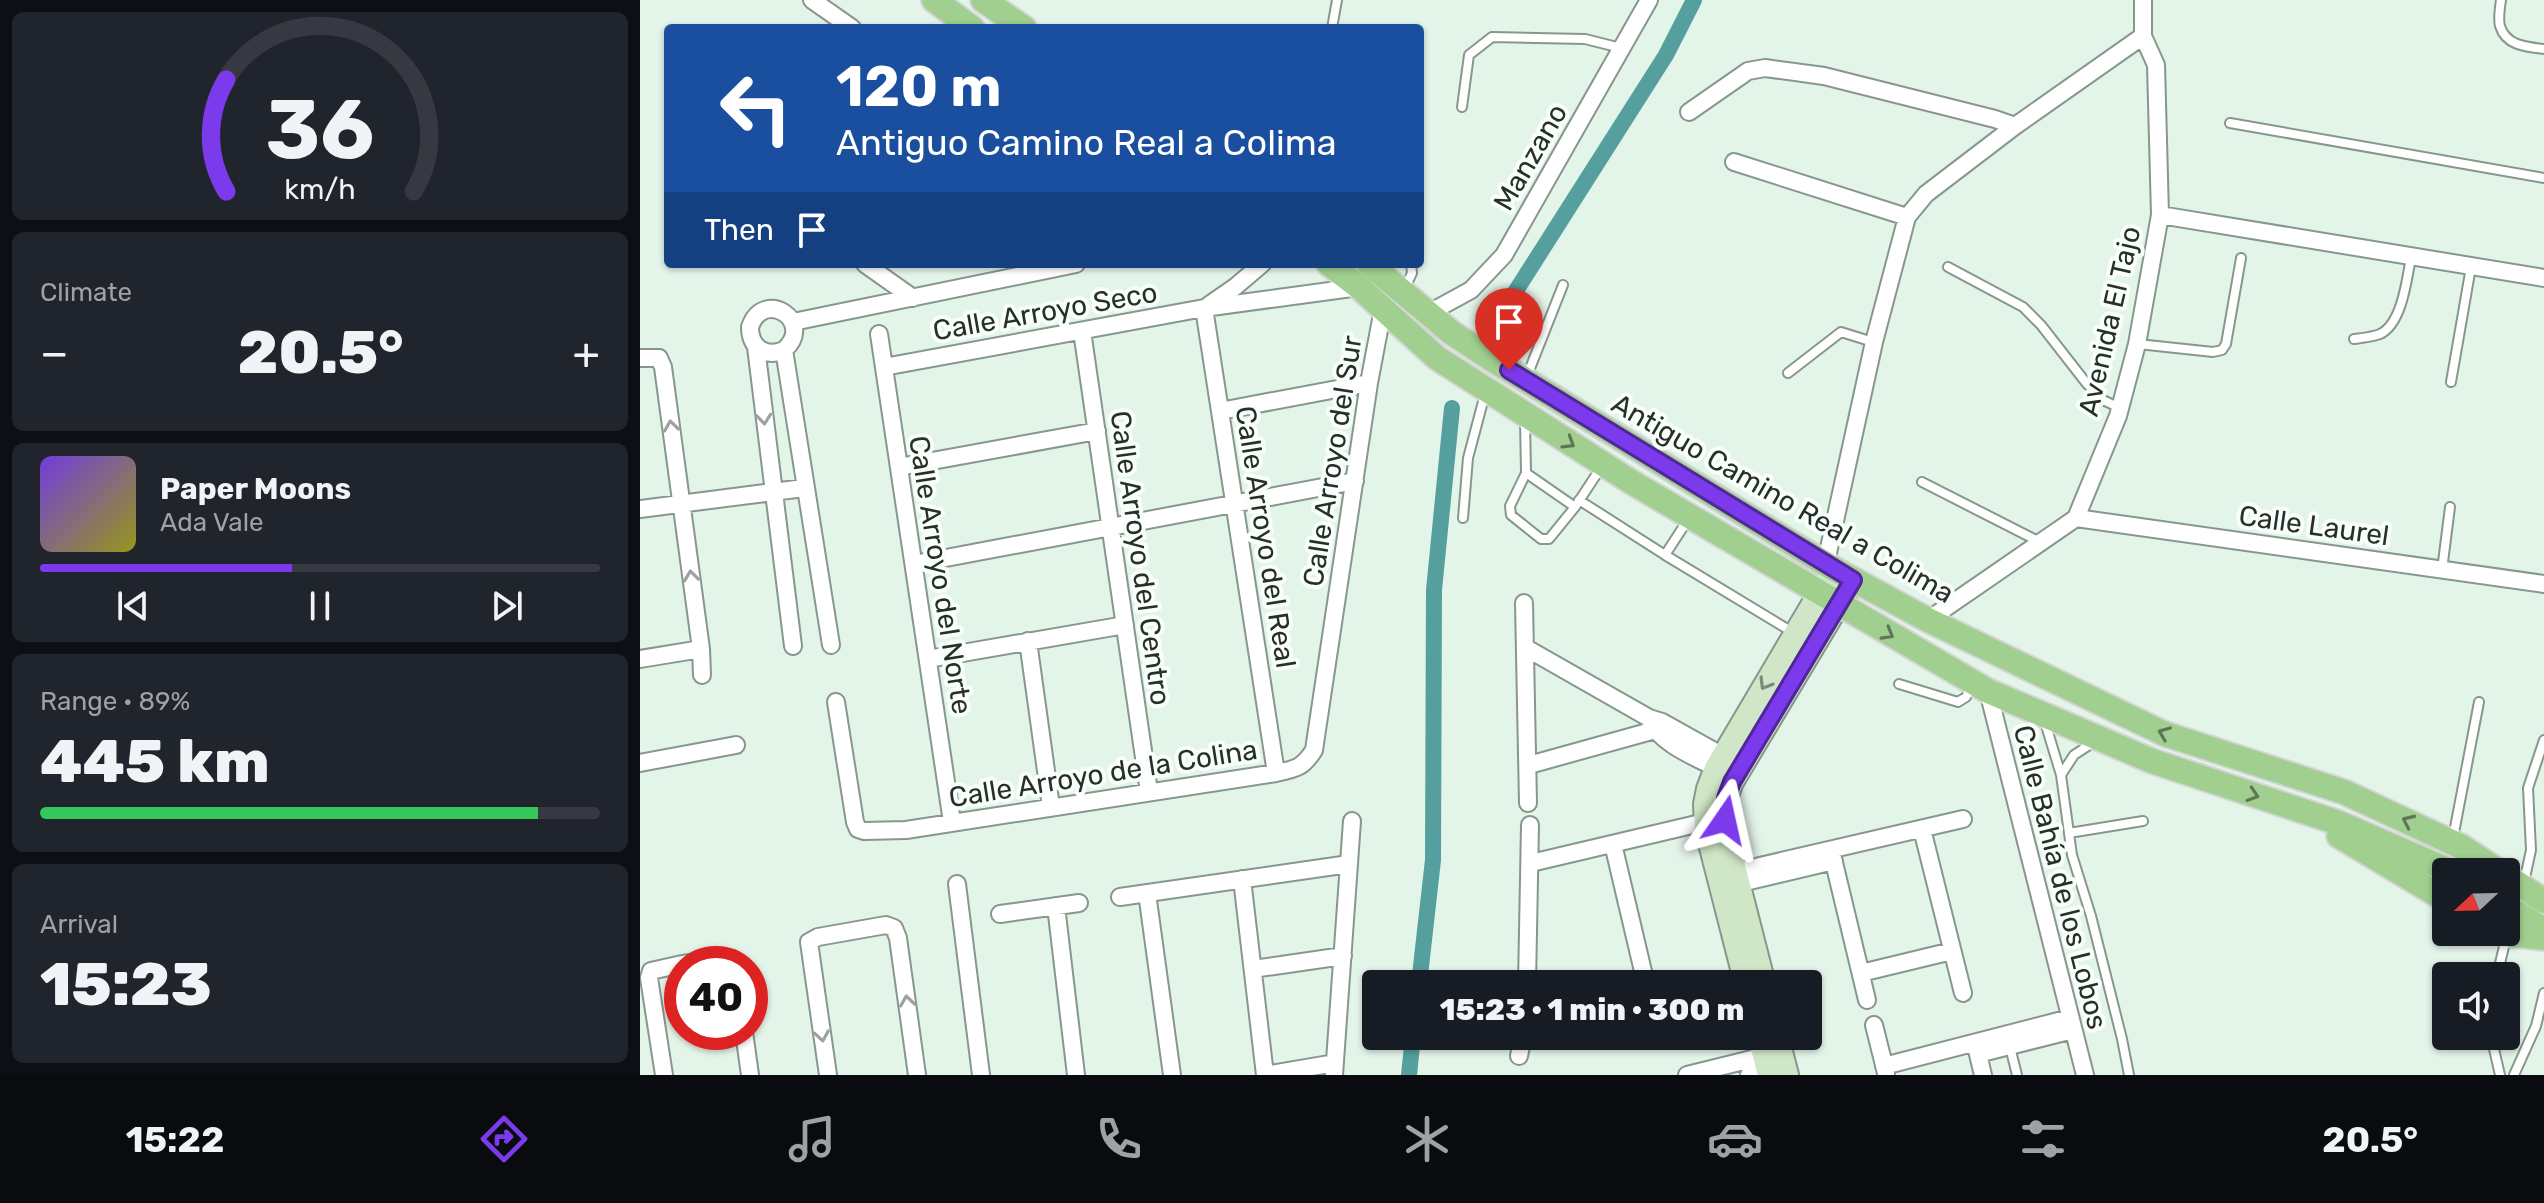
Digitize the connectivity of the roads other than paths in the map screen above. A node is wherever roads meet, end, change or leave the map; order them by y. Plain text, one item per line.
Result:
1 (812, 0) edge
2 (934, 0) edge
3 (1337, 0) edge
4 (1649, 0) edge
5 (2143, 0) edge
6 (2501, 0) edge
7 (987, 1) edge
8 (846, 24) edge
9 (967, 24) edge
10 (1019, 24) edge
11 (1333, 24) edge
12 (2143, 36) junction
13 (1622, 48) junction
14 (2544, 49) edge
15 (1462, 107) dead end
16 (1689, 112) dead end
17 (2230, 123) dead end
18 (2015, 126) junction
19 (1734, 162) dead end
20 (2544, 178) edge
21 (2160, 215) junction
22 (1907, 217) junction
23 (2411, 257) junction
24 (2241, 258) dead end
25 (1948, 267) dead end
26 (2471, 267) junction
27 (871, 268) edge
28 (1030, 268) edge
29 (1257, 268) edge
30 (1334, 268) edge
31 (1374, 268) edge
32 (1411, 268) edge
33 (2544, 278) edge
34 (1563, 285) dead end
35 (1359, 287) junction
36 (1403, 292) junction
37 (913, 298) junction
38 (1204, 308) junction
39 (1383, 309) junction
40 (1429, 313) junction
41 (793, 322) junction
42 (1082, 331) junction
43 (879, 334) dead end
44 (2354, 339) dead end
45 (1874, 342) junction
46 (2137, 344) junction
47 (756, 347) junction
48 (784, 350) junction
49 (640, 358) edge
50 (884, 367) junction
51 (1788, 373) dead end
52 (1525, 380) junction
53 (2451, 382) dead end
54 (1369, 383) junction
55 (1486, 390) junction
56 (2120, 408) junction
57 (1220, 411) junction
58 (1525, 415) junction
59 (1097, 431) junction
60 (1603, 464) junction
61 (899, 467) junction
62 (1526, 473) junction
63 (1355, 481) junction
64 (1922, 482) dead end
65 (804, 488) junction
66 (773, 491) junction
67 (682, 503) junction
68 (1234, 504) junction
69 (1577, 504) junction
70 (2450, 507) dead end
71 (640, 509) edge
72 (1463, 518) dead end
73 (1690, 518) junction
74 (2076, 518) junction
75 (1111, 527) junction
76 (2041, 542) junction
77 (1665, 555) junction
78 (914, 564) junction
79 (1838, 570) junction
80 (2442, 570) junction
81 (2544, 584) edge
82 (1829, 598) junction
83 (1524, 603) dead end
84 (1928, 620) junction
85 (1125, 625) junction
86 (1795, 634) junction
87 (1028, 641) junction
88 (831, 645) dead end
89 (793, 646) dead end
90 (1526, 648) junction
91 (701, 649) junction
92 (640, 659) edge
93 (928, 659) junction
94 (702, 675) dead end
95 (1899, 684) dead end
96 (1981, 687) junction
97 (836, 702) dead end
98 (2479, 702) dead end
99 (2043, 715) junction
100 (1655, 724) junction
101 (2099, 739) junction
102 (2544, 740) edge
103 (736, 745) dead end
104 (1307, 762) joint
105 (1720, 762) junction
106 (640, 763) edge
107 (1529, 765) junction
108 (1276, 773) junction
109 (2061, 775) junction
110 (1149, 792) junction
111 (1528, 803) dead end
112 (1051, 807) junction
113 (2312, 815) junction
114 (1963, 819) dead end
115 (1352, 821) dead end
116 (2143, 821) dead end
117 (952, 822) junction
118 (1530, 825) dead end
119 (1706, 825) junction
120 (1922, 829) junction
121 (2069, 833) junction
122 (2452, 842) junction
123 (1613, 844) junction
124 (1832, 855) junction
125 (2478, 858) edge
126 (1531, 863) junction
127 (2432, 863) edge
128 (1349, 864) junction
129 (2520, 870) edge
130 (1736, 878) junction
131 (1242, 879) junction
132 (957, 884) dead end
133 (2520, 885) edge
134 (2432, 892) edge
135 (1147, 893) junction
136 (1120, 897) dead end
137 (2544, 901) edge
138 (1079, 903) dead end
139 (1056, 906) junction
140 (1000, 914) dead end
141 (2520, 915) edge
142 (2544, 930) edge
143 (2520, 935) edge
144 (2544, 938) edge
145 (1952, 951) junction
146 (1343, 956) junction
147 (664, 968) edge
148 (1253, 969) junction
149 (1527, 970) edge
150 (1643, 970) edge
151 (1742, 970) edge
152 (1760, 970) edge
153 (1861, 973) junction
154 (1963, 993) dead end
155 (2544, 993) edge
156 (1867, 1000) dead end
157 (2072, 1024) junction
158 (1874, 1025) dead end
159 (2010, 1046) junction
160 (1977, 1048) junction
161 (747, 1050) edge
162 (1520, 1050) edge
163 (2494, 1050) edge
164 (1519, 1056) dead end
165 (1771, 1060) edge
166 (1334, 1069) edge
167 (1885, 1070) edge
168 (664, 1075) edge
169 (750, 1075) edge
170 (828, 1075) edge
171 (917, 1075) edge
172 (981, 1075) edge
173 (1076, 1075) edge
174 (1172, 1075) edge
175 (1265, 1075) edge
176 (1687, 1075) edge
177 (1983, 1075) edge
178 (2017, 1075) edge
179 (2085, 1075) edge
180 (2129, 1075) edge
181 (2500, 1075) edge
182 (2514, 1075) edge

1 - 8 street
2 - 9 main road
3 - 11 lane
4 - 13 street, Manzano
5 - 12 street, Avenida El Tajo
6 - 14 lane
7 - 10 main road
12 - 18 street
12 - 21 street, Avenida El Tajo
13 - 15 lane
13 - 40 street, Manzano
16 - 18 street
17 - 20 lane
18 - 22 street
19 - 22 street
21 - 23 street
21 - 46 street, Avenida El Tajo
22 - 45 street
23 - 26 street
23 - 44 lane
24 - 46 lane
25 - 56 lane
26 - 33 street
26 - 53 lane
27 - 37 street
28 - 37 street
29 - 38 street
30 - 35 main road
31 - 36 main road, Antiguo Camino Real a Colima
32 - 36 lane
34 - 52 lane
35 - 38 street, Calle Arroyo Seco
35 - 39 main road
36 - 40 main road, Antiguo Camino Real a Colima
37 - 41 street
38 - 42 street, Calle Arroyo Seco
38 - 57 street, Calle Arroyo del Real
39 - 54 street, Calle Arroyo del Sur
39 - 55 main road
40 - 52 main road, Antiguo Camino Real a Colima
41 - 47 street
41 - 48 street
42 - 50 street, Calle Arroyo Seco
42 - 59 street, Calle Arroyo del Centro
43 - 50 street, Calle Arroyo del Norte
45 - 51 lane
45 - 79 street
46 - 56 street, Avenida El Tajo
47 - 48 street
47 -> 66 street
48 - 65 street
67 -> 49 street
50 - 61 street, Calle Arroyo del Norte
52 - 79 main road, Antiguo Camino Real a Colima
54 - 57 street
54 - 63 street, Calle Arroyo del Sur
55 - 58 main road
55 - 72 lane
56 - 74 street, Avenida El Tajo
57 - 68 street, Calle Arroyo del Real
58 -> 60 main road
58 - 62 lane
59 - 61 street
59 - 75 street, Calle Arroyo del Centro
60 - 69 lane
60 - 73 main road
61 - 78 street, Calle Arroyo del Norte
62 - 69 lane
62 - 69 lane
63 - 68 street
63 - 104 street, Calle Arroyo del Sur
64 - 76 lane
65 - 66 street
65 - 88 street
66 - 67 street
66 - 89 street
67 - 71 street
91 -> 67 street
68 - 75 street
68 - 108 street, Calle Arroyo del Real
69 - 77 lane
70 - 80 lane
73 - 77 lane
73 - 82 main road
74 - 76 street
74 - 80 street, Calle Laurel
75 - 78 street
75 - 85 street, Calle Arroyo del Centro
76 - 84 street
77 - 86 lane
78 - 93 street, Calle Arroyo del Norte
79 - 82 street
79 - 84 main road, Antiguo Camino Real a Colima
80 - 81 street, Calle Laurel
82 - 86 street
82 -> 96 main road
82 - 130 street
83 - 90 street
122 -> 84 main road, Antiguo Camino Real a Colima
85 - 87 street
85 - 110 street, Calle Arroyo del Centro
86 -> 105 street
87 - 93 street
87 - 112 street
90 - 100 street
90 - 107 street
91 - 92 street
91 - 94 street
93 - 117 street, Calle Arroyo del Norte
95 - 96 lane
96 - 99 main road
96 - 157 street, Calle Bahía de los Lobos
97 - 117 street, Calle Arroyo de la Colina
98 - 122 lane
99 - 101 main road
99 - 109 lane
100 - 105 street
100 - 107 street
101 - 109 lane
101 -> 113 main road
102 - 129 lane
103 - 106 street
104 - 108 street, Calle Arroyo de la Colina
105 - 119 street
107 - 111 street
108 - 110 street, Calle Arroyo de la Colina
109 - 121 lane
110 - 112 street, Calle Arroyo de la Colina
112 - 117 street, Calle Arroyo de la Colina
113 - 127 main road
113 - 134 main road
114 - 120 street
115 - 128 street
116 - 121 lane
118 - 126 street
119 - 123 street
119 - 151 street
120 - 124 street
120 - 145 street
121 - 180 lane
122 - 125 main road, Antiguo Camino Real a Colima
123 - 126 street
123 - 150 street
124 - 130 street
124 - 153 street
126 - 149 street
128 - 131 street
128 - 146 street
130 - 152 street
131 - 135 street
131 - 148 street
132 - 172 street
133 - 137 main road
135 - 136 street
135 - 174 street
138 - 139 street
139 - 140 street
139 - 173 street
141 - 142 main road
143 - 144 main road
145 - 153 street
145 - 154 street
146 - 148 street
146 - 166 street
147 - 168 street
148 - 175 street
153 - 156 street
155 - 182 lane
157 - 159 street
157 - 160 street
157 - 179 street, Calle Bahía de los Lobos
158 - 167 street
159 - 160 street
159 - 178 lane
160 - 167 street
160 - 177 street
161 - 169 street
162 - 164 street
163 - 181 lane
165 - 176 street
166 - 175 street
171 -> 170 street

